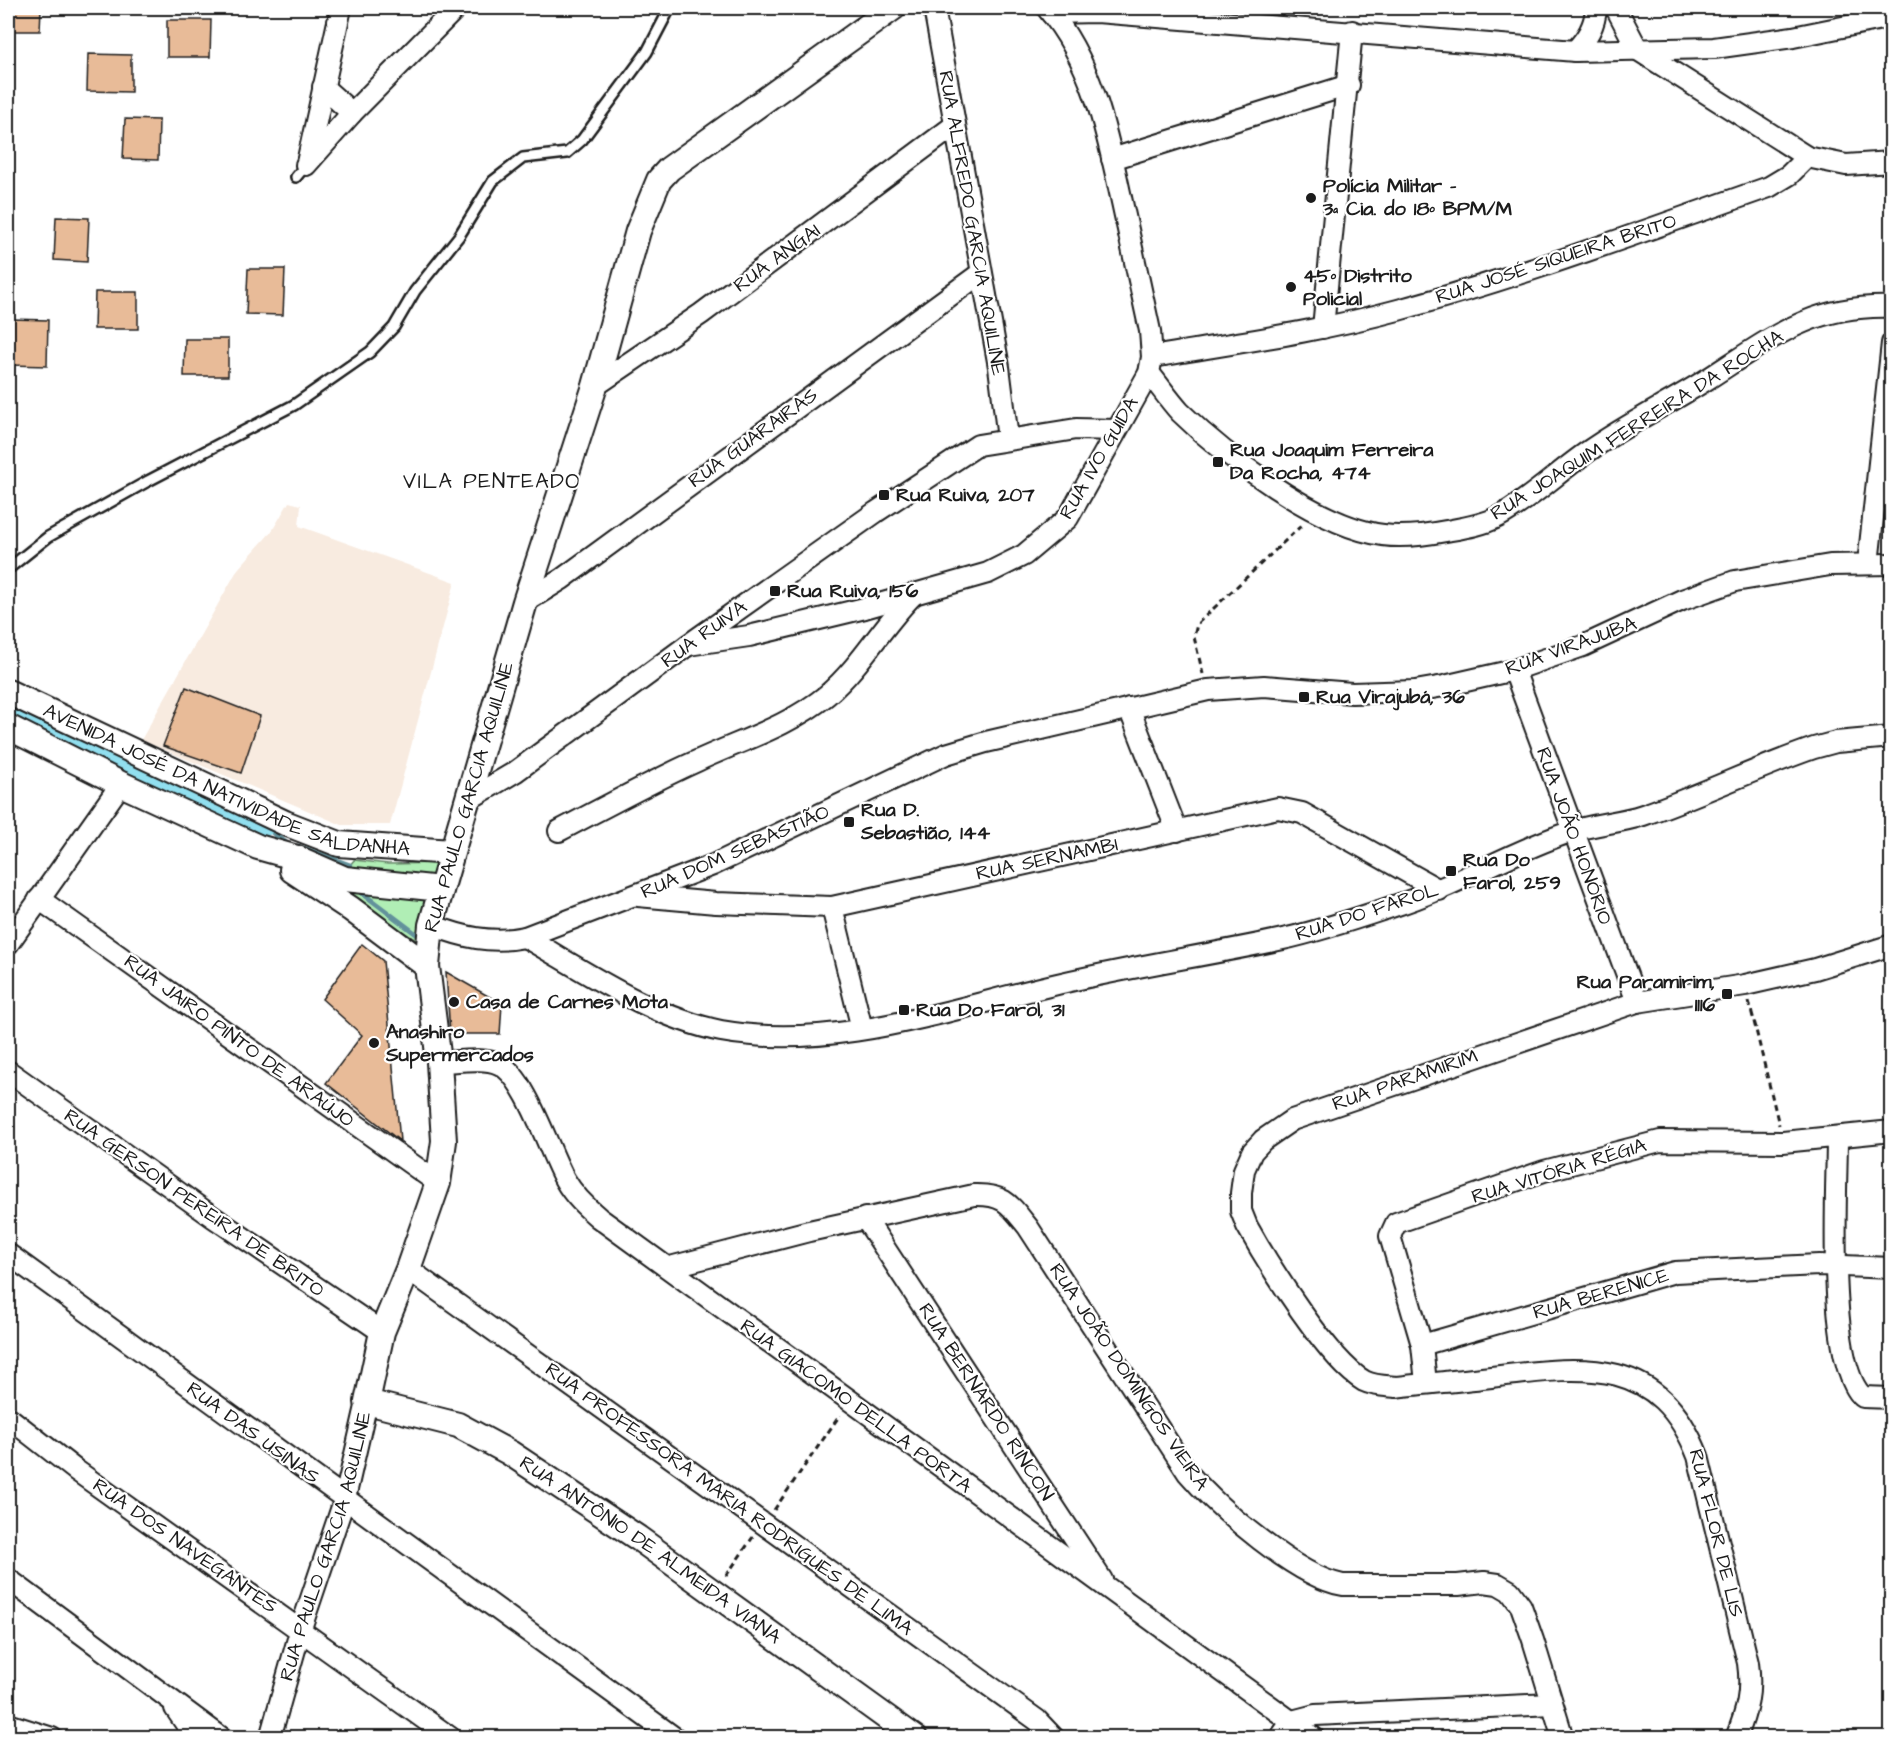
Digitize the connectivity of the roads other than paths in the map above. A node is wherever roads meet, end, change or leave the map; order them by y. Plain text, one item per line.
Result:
1 (340, 8) edge
2 (456, 8) edge
3 (670, 8) edge
4 (893, 8) edge
5 (934, 8) edge
6 (1596, 8) edge
7 (1616, 8) edge
8 (1049, 10) edge
9 (1890, 14) edge
10 (1352, 31) junction
11 (1638, 50) junction
12 (1575, 51) junction
13 (1349, 86) junction
14 (323, 87) junction
15 (352, 113) junction
16 (955, 124) junction
17 (1807, 157) junction
18 (1112, 159) junction
19 (1892, 162) edge
20 (981, 273) junction
21 (1892, 308) edge
22 (1323, 328) junction
23 (1892, 343) edge
24 (1151, 365) junction
25 (595, 386) junction
26 (1116, 430) junction
27 (1008, 439) junction
28 (1868, 564) junction
29 (1892, 564) edge
30 (8, 569) edge
31 (913, 595) junction
32 (525, 602) junction
33 (688, 645) junction
34 (1514, 670) junction
35 (1208, 690) joint
36 (8, 692) edge
37 (1129, 708) junction
38 (8, 727) edge
39 (1892, 737) edge
40 (121, 784) junction
41 (466, 801) junction
42 (559, 831) dead end
43 (1177, 831) junction
44 (1573, 831) junction
45 (258, 847) junction
46 (451, 852) junction
47 (441, 889) junction
48 (1439, 890) junction
49 (635, 896) junction
50 (39, 899) junction
51 (832, 907) junction
52 (431, 925) junction
53 (525, 937) junction
54 (8, 944) edge
55 (1892, 945) edge
56 (427, 966) junction
57 (1637, 1002) junction
58 (862, 1029) junction
59 (439, 1062) junction
60 (8, 1071) edge
61 (1892, 1131) edge
62 (1837, 1138) junction
63 (438, 1182) junction
64 (865, 1218) junction
65 (8, 1254) edge
66 (1834, 1267) junction
67 (670, 1268) junction
68 (1892, 1268) edge
69 (408, 1269) junction
70 (382, 1332) junction
71 (1422, 1345) junction
72 (1426, 1383) junction
73 (1892, 1398) edge
74 (367, 1402) junction
75 (8, 1417) edge
76 (345, 1498) junction
77 (8, 1579) edge
78 (1106, 1586) junction
79 (301, 1628) junction
80 (164, 1694) junction
81 (1552, 1704) junction
82 (1292, 1721) junction
83 (8, 1724) edge
84 (1052, 1734) edge
85 (52, 1737) edge
86 (190, 1737) edge
87 (222, 1737) edge
88 (270, 1737) edge
89 (451, 1737) edge
90 (675, 1737) edge
91 (915, 1737) edge
92 (1280, 1737) edge
93 (1314, 1737) edge
94 (1563, 1737) edge
95 (1736, 1737) edge

1 - 14 street
2 - 15 street
3 - 30 lane
4 - 25 street, RUA PAULO GARCIA AQUILINE
5 - 16 street, RUA ALFREDO GARCIA AQUILINE
6 - 12 street
7 - 11 street
8 - 10 street
8 - 18 street
9 - 11 street
10 - 12 street
10 - 13 street
11 - 12 street
11 - 17 street
13 - 18 street
13 - 22 street
14 - 15 street
14 - 15 street
16 - 20 street, RUA ALFREDO GARCIA AQUILINE
16 - 25 street, RUA ANGAI
17 - 19 street
17 - 22 street, RUA JOSÉ SIQUEIRA BRITO
18 - 24 street
20 - 27 street, RUA ALFREDO GARCIA AQUILINE
20 - 32 street, RUA GUARAIRAS
21 - 24 street, RUA JOAQUIM FERREIRA DA ROCHA
22 - 24 street, RUA JOSÉ SIQUEIRA BRITO
23 - 28 street
24 - 26 street, RUA IVO GUIDA
25 - 32 street, RUA PAULO GARCIA AQUILINE
26 - 27 street, RUA RUIVA
26 - 31 street, RUA IVO GUIDA
27 - 33 street, RUA RUIVA
28 - 29 street, RUA VIRAJUBA
28 - 34 street, RUA VIRAJUBA
31 - 33 street, RUA IVO GUIDA
31 - 42 street
32 - 41 street, RUA PAULO GARCIA AQUILINE
33 - 41 street, RUA RUIVA
34 - 35 street, RUA VIRAJUBA
34 - 44 street, RUA JOÃO HONÓRIO
35 - 37 street, RUA DOM SEBASTIÃO
36 - 46 street, AVENIDA JOSÉ DA NATIVIDADE SALDANHA
37 - 43 street
37 - 49 street, RUA DOM SEBASTIÃO
38 - 40 street, AVENIDA JOSÉ DA NATIVIDADE SALDANHA
39 - 44 street, RUA DO FAROL
40 - 45 street, AVENIDA JOSÉ DA NATIVIDADE SALDANHA
40 - 50 street
41 - 46 street, RUA PAULO GARCIA AQUILINE
43 - 48 street, RUA SERNAMBI
43 - 51 street, RUA SERNAMBI
44 - 48 street, RUA DO FAROL
44 - 57 street, RUA JOÃO HONÓRIO
45 - 47 street, AVENIDA JOSÉ DA NATIVIDADE SALDANHA
45 - 56 street
46 - 47 street, RUA PAULO GARCIA AQUILINE
47 - 52 street, RUA PAULO GARCIA AQUILINE
48 - 58 street, RUA DO FAROL
49 - 51 street, RUA SERNAMBI
49 - 53 street, RUA DOM SEBASTIÃO
50 - 54 street
50 - 63 street, RUA JAIRO PINTO DE ARAÚJO
51 - 58 street
52 - 53 street, RUA DOM SEBASTIÃO
52 - 56 street, RUA PAULO GARCIA AQUILINE
53 - 58 street, RUA DO FAROL
55 - 57 street, RUA PARAMIRIM
56 - 59 street, RUA PAULO GARCIA AQUILINE
57 - 72 street, RUA PARAMIRIM
59 - 63 street, RUA PAULO GARCIA AQUILINE
59 - 67 street, RUA GIACOMO DELLA PORTA
60 - 70 street, RUA GERSON PEREIRA DE BRITO
61 - 62 street, RUA VITÓRIA RÉGIA
62 - 66 street
62 - 71 street, RUA VITÓRIA RÉGIA
63 - 69 street, RUA PAULO GARCIA AQUILINE
64 - 67 street, RUA JOÃO DOMINGOS VIEIRA
64 - 78 street, RUA BERNARDO RINCON
64 - 81 street, RUA JOÃO DOMINGOS VIEIRA
65 - 76 street, RUA DAS USINAS
66 - 68 street, RUA BERENICE
66 - 71 street, RUA BERENICE
66 - 73 street
67 - 78 street, RUA GIACOMO DELLA PORTA
69 - 70 street, RUA PAULO GARCIA AQUILINE
69 - 84 street, RUA PROFESSORA MARIA RODRIGUES DE LIMA
70 - 74 street, RUA PAULO GARCIA AQUILINE
71 - 72 street, RUA VITÓRIA RÉGIA
72 - 95 street, RUA FLOR DE LIS
74 - 76 street, RUA PAULO GARCIA AQUILINE
74 - 91 street, RUA ANTÔNIO DE ALMEIDA VIANA
75 - 79 street, RUA DOS NAVEGANTES
76 - 79 street, RUA PAULO GARCIA AQUILINE
76 - 90 street, RUA DAS USINAS
77 - 80 street
78 - 82 street, RUA GIACOMO DELLA PORTA
79 - 88 street, RUA PAULO GARCIA AQUILINE
79 - 89 street, RUA DOS NAVEGANTES
80 - 86 street
80 - 87 street
81 - 82 street
81 - 94 street, RUA JOÃO DOMINGOS VIEIRA
82 - 92 street
82 - 93 street, RUA GIACOMO DELLA PORTA
83 - 85 street

